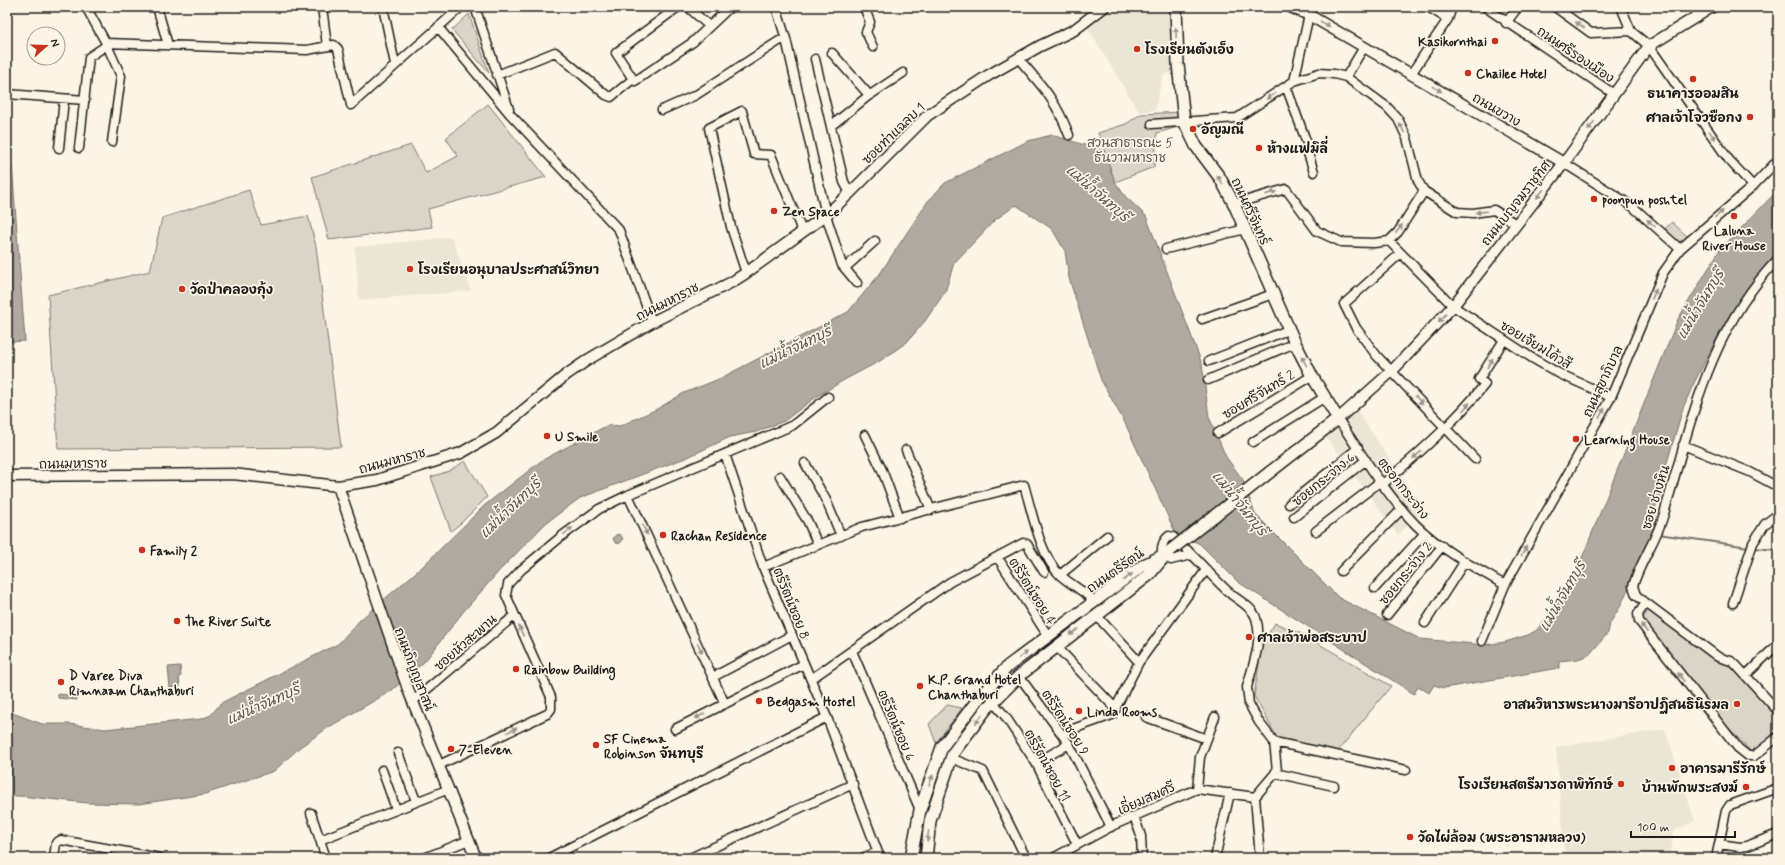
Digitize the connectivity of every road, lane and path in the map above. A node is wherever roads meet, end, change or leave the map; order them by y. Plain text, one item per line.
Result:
1 (86, 7) edge
2 (157, 7) edge
3 (322, 7) edge
4 (383, 7) edge
5 (461, 7) edge
6 (475, 7) edge
7 (678, 7) edge
8 (688, 7) edge
9 (730, 7) edge
10 (776, 7) edge
11 (864, 7) edge
12 (1104, 7) edge
13 (1176, 7) edge
14 (1290, 7) edge
15 (1428, 7) edge
16 (1457, 7) edge
17 (1485, 7) edge
18 (1518, 7) edge
19 (1555, 7) edge
20 (1621, 7) edge
21 (1712, 7) edge
22 (1450, 13) edge
23 (1309, 14) junction
24 (1506, 22) junction
25 (710, 26) junction
26 (438, 27) junction
27 (1631, 31) junction
28 (786, 39) junction
29 (106, 44) junction
30 (168, 45) junction
31 (328, 46) junction
32 (1649, 46) junction
33 (873, 47) dead end
34 (1364, 47) junction
35 (832, 53) dead end
36 (1018, 58) junction
37 (815, 59) dead end
38 (395, 64) junction
39 (903, 73) dead end
40 (497, 74) junction
41 (1411, 74) junction
42 (1346, 77) junction
43 (633, 79) junction
44 (1294, 81) junction
45 (1286, 86) junction
46 (7, 94) edge
47 (1614, 94) junction
48 (870, 95) junction
49 (64, 99) junction
50 (85, 100) junction
51 (662, 110) dead end
52 (510, 114) junction
53 (1184, 121) junction
54 (1152, 124) dead end
55 (831, 126) junction
56 (1069, 135) dead end
57 (112, 142) dead end
58 (59, 148) dead end
59 (79, 148) dead end
60 (1778, 160) edge
61 (1564, 163) junction
62 (1314, 172) dead end
63 (1753, 186) junction
64 (1424, 191) junction
65 (850, 193) junction
66 (1234, 204) junction
67 (826, 215) junction
68 (1516, 224) junction
69 (1245, 229) junction
70 (802, 231) junction
71 (875, 241) dead end
72 (1389, 241) junction
73 (1166, 249) dead end
74 (1680, 250) junction
75 (1401, 253) junction
76 (1778, 259) edge
77 (845, 268) junction
78 (746, 273) junction
79 (732, 282) joint
80 (857, 283) dead end
81 (1273, 294) junction
82 (1453, 306) junction
83 (1202, 319) dead end
84 (652, 322) junction
85 (1288, 330) junction
86 (1504, 340) junction
87 (1295, 343) junction
88 (1209, 361) dead end
89 (1392, 371) junction
90 (1312, 376) junction
91 (1208, 380) dead end
92 (828, 397) dead end
93 (1325, 397) junction
94 (1611, 397) junction
95 (1338, 419) junction
96 (1445, 428) junction
97 (1218, 433) dead end
98 (865, 435) dead end
99 (1253, 442) dead end
100 (1683, 445) junction
101 (1358, 448) junction
102 (906, 450) dead end
103 (725, 454) junction
104 (1475, 459) dead end
105 (1366, 460) junction
106 (805, 463) dead end
107 (7, 476) edge
108 (780, 476) dead end
109 (1382, 482) junction
110 (338, 486) junction
111 (1778, 487) edge
112 (628, 495) junction
113 (1289, 504) dead end
114 (1402, 509) junction
115 (930, 510) junction
116 (1778, 514) edge
117 (1294, 517) dead end
118 (900, 518) junction
119 (1316, 531) dead end
120 (1425, 533) junction
121 (841, 536) junction
122 (1106, 536) dead end
123 (818, 545) junction
124 (1442, 546) junction
125 (1167, 554) junction
126 (1191, 555) junction
127 (998, 558) junction
128 (1465, 561) junction
129 (763, 567) junction
130 (1206, 570) junction
131 (1342, 571) dead end
132 (1044, 572) dead end
133 (1060, 575) junction
134 (1505, 585) junction
135 (1375, 588) dead end
136 (1095, 602) junction
137 (1646, 603) junction
138 (1733, 603) dead end
139 (1096, 615) junction
140 (1387, 615) dead end
141 (514, 616) junction
142 (1425, 623) dead end
143 (792, 635) junction
144 (1048, 636) junction
145 (1482, 641) dead end
146 (1778, 644) edge
147 (1056, 646) junction
148 (852, 651) junction
149 (1140, 662) junction
150 (804, 664) junction
151 (1746, 675) junction
152 (1019, 676) junction
153 (713, 677) junction
154 (811, 679) junction
155 (411, 697) junction
156 (993, 702) junction
157 (725, 704) junction
158 (1116, 709) junction
159 (1778, 711) edge
160 (827, 717) junction
161 (1146, 717) dead end
162 (1215, 717) dead end
163 (675, 729) dead end
164 (1064, 736) junction
165 (1778, 737) edge
166 (1207, 739) junction
167 (1274, 742) junction
168 (1069, 744) junction
169 (398, 753) dead end
170 (951, 758) junction
171 (1036, 763) junction
172 (440, 765) junction
173 (382, 770) dead end
174 (1406, 770) dead end
175 (1275, 773) junction
176 (853, 784) junction
177 (1334, 786) dead end
178 (1778, 788) edge
179 (448, 789) junction
180 (1198, 789) junction
181 (1230, 793) junction
182 (1255, 797) junction
183 (416, 802) junction
184 (396, 810) junction
185 (920, 810) junction
186 (311, 813) dead end
187 (1134, 816) junction
188 (1110, 827) junction
189 (1778, 834) edge
190 (320, 840) junction
191 (469, 840) junction
192 (1078, 844) junction
193 (1719, 844) junction
194 (878, 855) edge
195 (54, 858) edge
196 (160, 858) edge
197 (326, 858) edge
198 (424, 858) edge
199 (476, 858) edge
200 (549, 858) edge
201 (690, 858) edge
202 (862, 858) edge
203 (911, 858) edge
204 (926, 858) edge
205 (1026, 858) edge
206 (1053, 858) edge
207 (1142, 858) edge
208 (1215, 858) edge
209 (1260, 858) edge
210 (1716, 858) edge

1 - 29 street
2 - 30 street
3 - 31 street
4 - 38 street
5 - 26 street
6 - 40 street
7 - 43 street
8 - 25 street
9 - 25 street
10 - 28 street
11 - 33 street
12 - 36 street, ซอยท่าแฉลบ 1
53 -> 13 main road, ถนนศรีจันทร์
14 - 23 street, ถนนขวาง
15 - 22 street
16 - 22 street
17 - 24 street, ถนนศรีรองเมือง
18 - 24 street
27 -> 19 street
20 - 27 street
21 - 32 street, ถนนเบญจมราชูทิศ
22 - 41 street
23 -> 34 street, ถนนขวาง
23 - 44 street
24 - 47 street, ถนนศรีรองเมือง
25 - 43 street
26 - 38 street
26 - 52 street
27 - 32 street
28 - 51 street
28 - 67 street
29 - 30 street
29 - 50 street
29 - 57 street
30 - 31 street
31 - 38 street
32 - 47 street, ถนนเบญจมราชูทิศ
32 -> 63 street
34 - 41 street, ถนนขวาง
34 - 42 street
35 - 48 street
36 - 56 street
36 - 65 street, ซอยท่าแฉลบ 1
37 - 55 street
39 - 48 street
40 - 43 street
40 - 52 street
41 -> 61 street, ถนนขวาง
42 - 44 street
64 -> 42 street
44 - 45 street
45 -> 53 street
45 - 62 street
46 - 49 street
47 -> 61 street, ถนนเบญจมราชูทิศ
48 - 55 street
49 - 50 street
49 - 58 street
50 - 59 street
52 - 84 street
53 - 54 street
66 -> 53 main road, ถนนศรีจันทร์
55 - 65 street
60 - 63 street, ถนนสุขาภิบาล
61 -> 68 street, ถนนเบญจมราชูทิศ
74 -> 61 street, ถนนขวาง
74 -> 63 street, ถนนสุขาภิบาล
68 -> 64 street
72 -> 64 street
65 - 67 street, ซอยท่าแฉลบ 1
66 - 69 main road, ถนนศรีจันทร์
66 -> 72 street
67 - 70 street, ซอยท่าแฉลบ 1
67 - 77 street
68 - 82 street, ถนนเบญจมราชูทิศ
69 - 73 street
69 - 81 main road, ถนนศรีจันทร์
70 - 78 street, ซอยท่าแฉลบ 1
70 - 78 street
71 - 77 street
72 - 75 street, ซอยเจียมโค้วสี
94 -> 74 street, ถนนสุขาภิบาล
75 - 82 street, ซอยเจียมโค้วสี
75 - 89 street
76 - 100 street, ซอย ช่างหิน
77 - 80 street
78 - 79 street, ซอยท่าแฉลบ 1
79 - 84 street, ถนนมหาราช
81 - 83 street
81 - 85 main road, ถนนศรีจันทร์
82 - 86 street, ซอยเจียมโค้วสี
82 -> 89 street, ถนนเบญจมราชูทิศ
84 - 110 street, ถนนมหาราช
85 - 87 main road, ถนนศรีจันทร์
85 - 88 street
86 - 94 street, ซอยเจียมโค้วสี
96 -> 86 street
90 -> 87 main road, ถนนศรีจันทร์
87 - 91 street
89 - 95 street, ถนนเบญจมราชูทิศ
89 -> 96 street
90 - 93 main road, ถนนศรีจันทร์
90 - 97 street, ซอยศรีจันทร์ 2
92 - 103 street
93 - 95 main road, ถนนศรีจันทร์
93 - 99 street
134 -> 94 street, ถนนสุขาภิบาล
95 - 101 street, ตรอกกระจ่าง
95 - 125 main road, ถนนตรีรัตน์, bridge
96 - 104 street
96 -> 109 street
98 - 118 street
100 - 111 street
100 - 137 street, ซอย ช่างหิน
101 - 105 street, ตรอกกระจ่าง
101 - 113 street
102 - 115 street
103 - 112 street
103 - 129 street
105 - 109 street, ตรอกกระจ่าง
105 - 117 street, ซอยกระจ่าง 6
106 - 121 street
107 - 110 street, ถนนมหาราช
108 - 123 street
109 - 114 street, ตรอกกระจ่าง
109 - 119 street
110 - 155 street, ถนนภิญญสาสน์
141 -> 112 street
112 -> 153 street
114 - 120 street, ตรอกกระจ่าง
114 - 131 street
115 - 118 street, ตรีรัตน์ซอย 8
115 - 133 street, ตรีรัตน์ซอย 8
116 - 138 street
118 - 121 street, ตรีรัตน์ซอย 8
120 - 124 street, ตรอกกระจ่าง
120 - 135 street
121 - 123 street, ตรีรัตน์ซอย 8
122 - 133 street
123 - 129 street, ตรีรัตน์ซอย 8
124 - 128 street, ตรอกกระจ่าง
124 - 140 street, ซอยกระจ่าง 2
125 - 126 street
125 - 126 street
136 -> 125 main road, ถนนตรีรัตน์
125 - 139 main road, ถนนตรีรัตน์
126 - 130 street
127 - 132 street
127 - 144 street, ตรีรัตน์ซอย 4
127 - 148 street
128 - 134 street, ตรอกกระจ่าง
128 - 142 street
129 - 143 street, ตรีรัตน์ซอย 8
130 - 149 street
130 - 167 street
133 - 136 street
134 - 145 street, ถนนสุขาภิบาล
136 - 144 main road, ถนนตรีรัตน์
137 - 151 street, ซอย ช่างหิน
165 -> 137 street
139 -> 147 main road, ถนนตรีรัตน์
139 - 149 street
141 - 155 street, ซอยหัวสะพาน
172 -> 141 street
143 - 150 street, ตรีรัตน์ซอย 8
143 - 153 street
185 -> 144 main road, ถนนตรีรัตน์
146 - 151 street
147 - 152 main road, ถนนตรีรัตน์
147 - 158 street
148 - 154 street
148 - 185 street, ตรีรัตน์ซอย 6
149 - 158 street
150 - 154 street, ตรีรัตน์ซอย 8
150 - 157 street
151 - 159 street, ซอย ช่างหิน
152 - 156 main road, ถนนตรีรัตน์
152 - 164 street, ตรีรัตน์ซอย 9
153 - 157 street
154 - 160 street, ตรีรัตน์ซอย 8
155 - 172 street, ถนนภิญญสาสน์
156 -> 170 main road, ถนนตรีรัตน์
156 - 171 street, ตรีรัตน์ซอย 11
157 -> 163 street
158 - 164 street
160 - 176 street, ตรีรัตน์ซอย 8
160 - 200 street
161 - 166 street
162 - 166 street
164 - 168 street, ตรีรัตน์ซอย 9
166 - 180 street
167 - 174 street
167 - 175 street
168 - 171 street
168 - 188 street, ตรีรัตน์ซอย 9
169 - 183 street
170 -> 204 main road, ถนนตรีรัตน์
170 - 205 street
171 - 192 street, ตรีรัตน์ซอย 11
172 - 179 street, ถนนภิญญสาสน์
173 - 184 street
175 - 177 street
175 - 182 street
176 - 194 street, ตรีรัตน์ซอย 8
176 - 201 street
178 - 193 street
179 - 183 street
179 - 191 street, ถนนภิญญสาสน์
180 - 181 street, เอี่ยมสมศรี
180 - 187 street, เอี่ยมสมศรี
181 - 182 street, เอี่ยมสมศรี
181 - 208 street
182 - 209 street
183 - 184 street
184 - 190 street
185 - 203 main road, ถนนตรีรัตน์
186 - 190 street
187 - 188 street, เอี่ยมสมศรี
187 - 207 street
188 - 192 street, เอี่ยมสมศรี
189 - 193 street
190 - 197 street
191 - 198 street
191 - 199 street, ถนนภิญญสาสน์
192 - 206 street, เอี่ยมสมศรี
193 - 210 street
194 - 202 street
195 - 196 street

